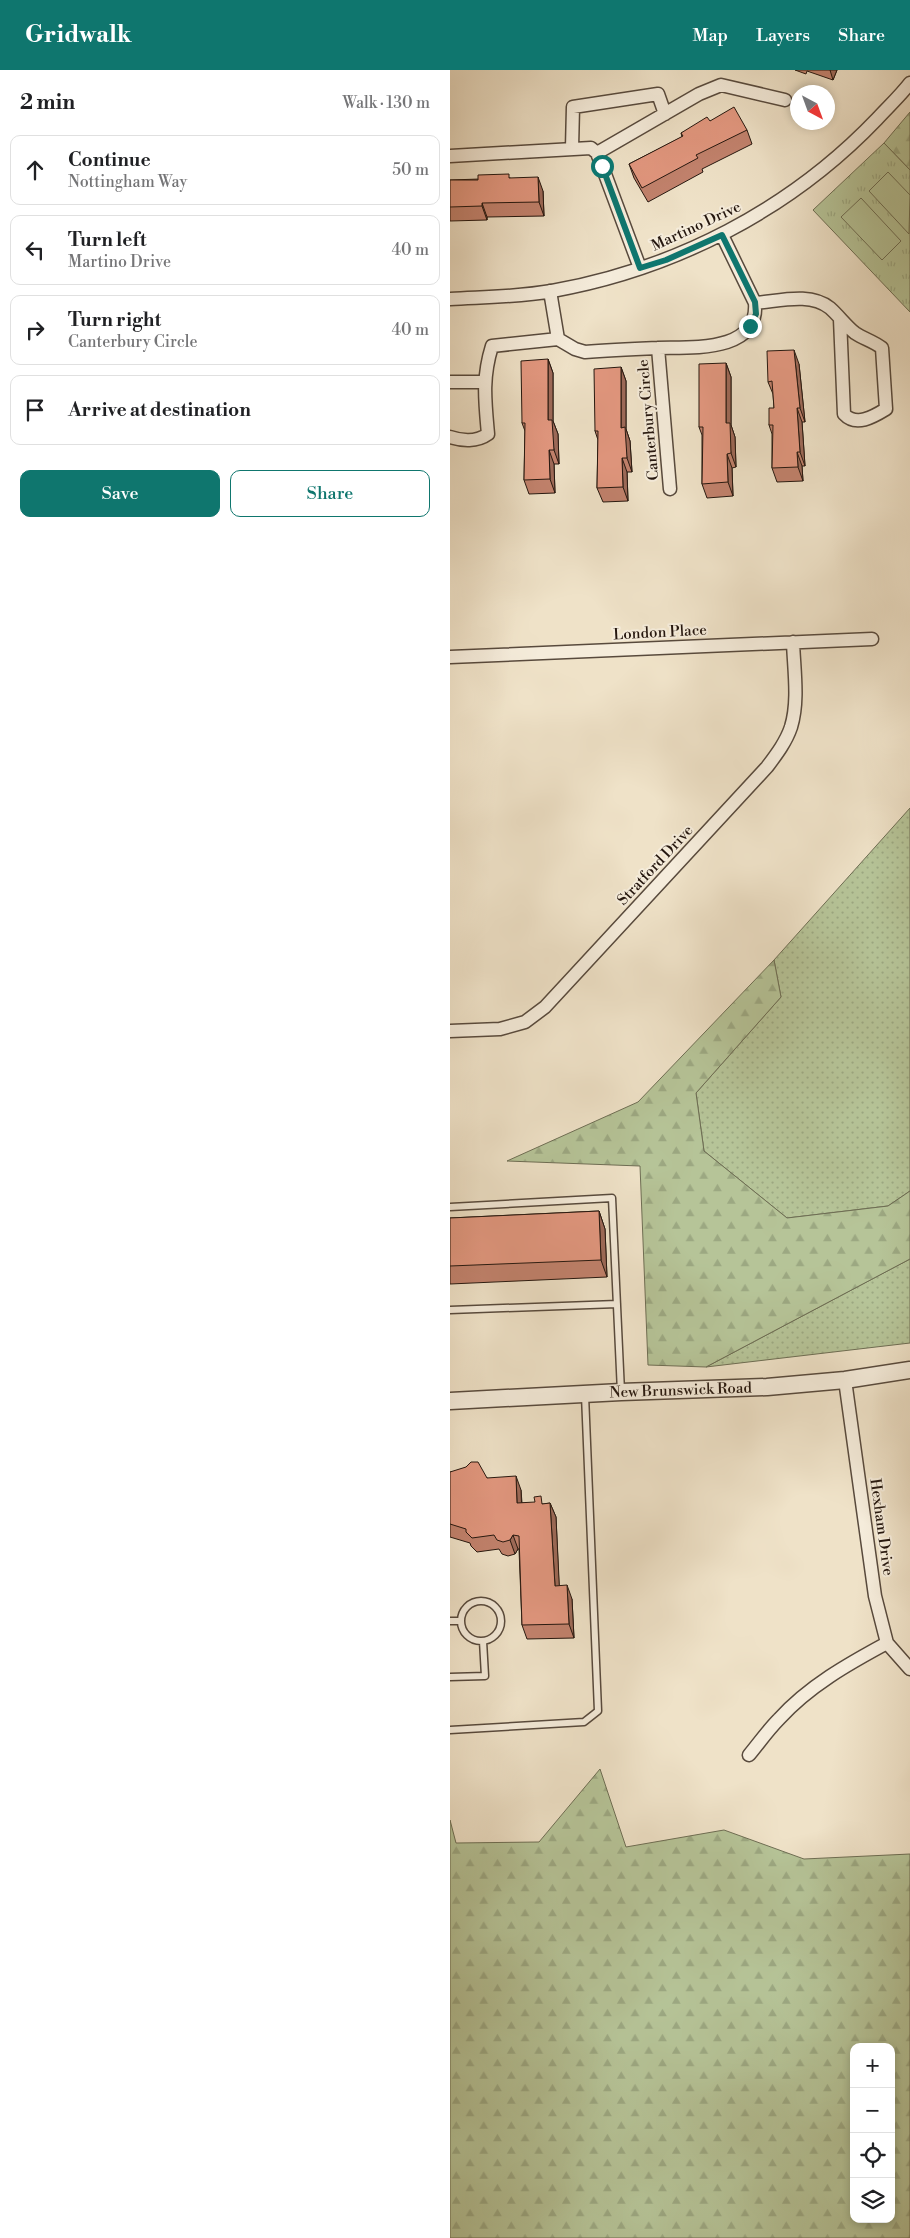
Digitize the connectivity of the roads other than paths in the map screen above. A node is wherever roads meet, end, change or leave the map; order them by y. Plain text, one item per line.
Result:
1 (910, 83) edge
2 (785, 100) dead end
3 (664, 114) junction
4 (572, 148) junction
5 (596, 153) junction
6 (450, 156) edge
7 (722, 235) junction
8 (640, 268) junction
9 (550, 291) junction
10 (450, 299) edge
11 (755, 302) junction
12 (840, 319) junction
13 (558, 339) junction
14 (658, 348) junction
15 (450, 382) edge
16 (484, 382) junction
17 (450, 437) edge
18 (670, 489) dead end
19 (872, 639) dead end
20 (793, 642) junction
21 (450, 657) edge
22 (450, 1031) edge
23 (450, 1207) edge
24 (617, 1304) junction
25 (450, 1310) edge
26 (910, 1370) edge
27 (845, 1380) junction
28 (621, 1392) junction
29 (585, 1394) junction
30 (450, 1400) edge
31 (450, 1621) edge
32 (461, 1621) junction
33 (483, 1641) junction
34 (887, 1642) junction
35 (910, 1669) edge
36 (450, 1677) edge
37 (450, 1730) edge
38 (749, 1755) dead end

1 - 7 street, Martino Drive
2 - 3 street
3 - 4 street
3 - 5 street
4 - 5 street
4 - 6 street
5 - 8 street
7 - 8 street, Martino Drive
7 - 11 street
8 - 9 street, Martino Drive
9 - 10 street, Martino Drive
9 - 13 street
11 - 12 street
11 - 14 street, Canterbury Circle
12 - 12 street
13 - 14 street, Canterbury Circle
13 - 16 street
14 - 18 street, Canterbury Circle
15 - 16 street
16 - 17 street
19 - 20 street, London Place
20 - 21 street, London Place
20 - 22 street, Stratford Drive
23 - 24 lane
24 - 25 lane
24 - 28 lane
26 - 27 street, New Brunswick Road
27 - 28 street, New Brunswick Road
27 - 34 street, Hexham Drive
28 - 29 street, New Brunswick Road
29 - 30 street, New Brunswick Road
29 - 37 lane
31 - 32 lane
32 - 33 lane
32 - 33 lane
33 - 36 lane
34 - 35 street, Hexham Drive
34 - 38 street

